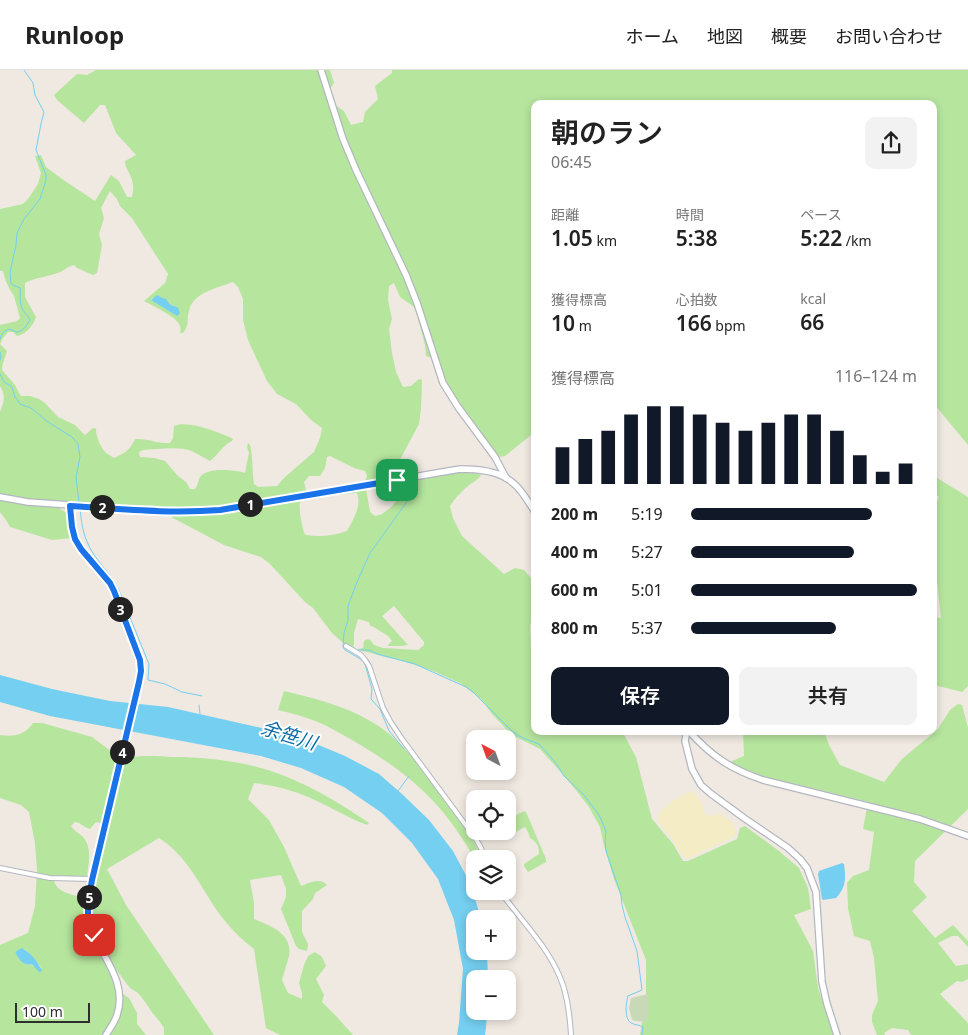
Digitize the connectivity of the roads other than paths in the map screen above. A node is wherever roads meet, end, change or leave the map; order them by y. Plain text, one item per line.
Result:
1 (321, 70) edge
2 (506, 478) junction
3 (0, 498) edge
4 (70, 506) junction
5 (531, 507) edge
6 (346, 646) dead end
7 (686, 735) edge
8 (692, 735) edge
9 (968, 836) edge
10 (482, 850) edge
11 (0, 868) edge
12 (92, 880) junction
13 (507, 900) edge
14 (106, 1035) edge
15 (571, 1035) edge
16 (837, 1035) edge

1 - 2 street
2 - 4 street
2 - 5 street
3 - 4 street
4 - 12 street
6 - 10 street
7 - 16 street
8 - 9 street
11 - 12 street
12 - 14 street
13 - 15 street

